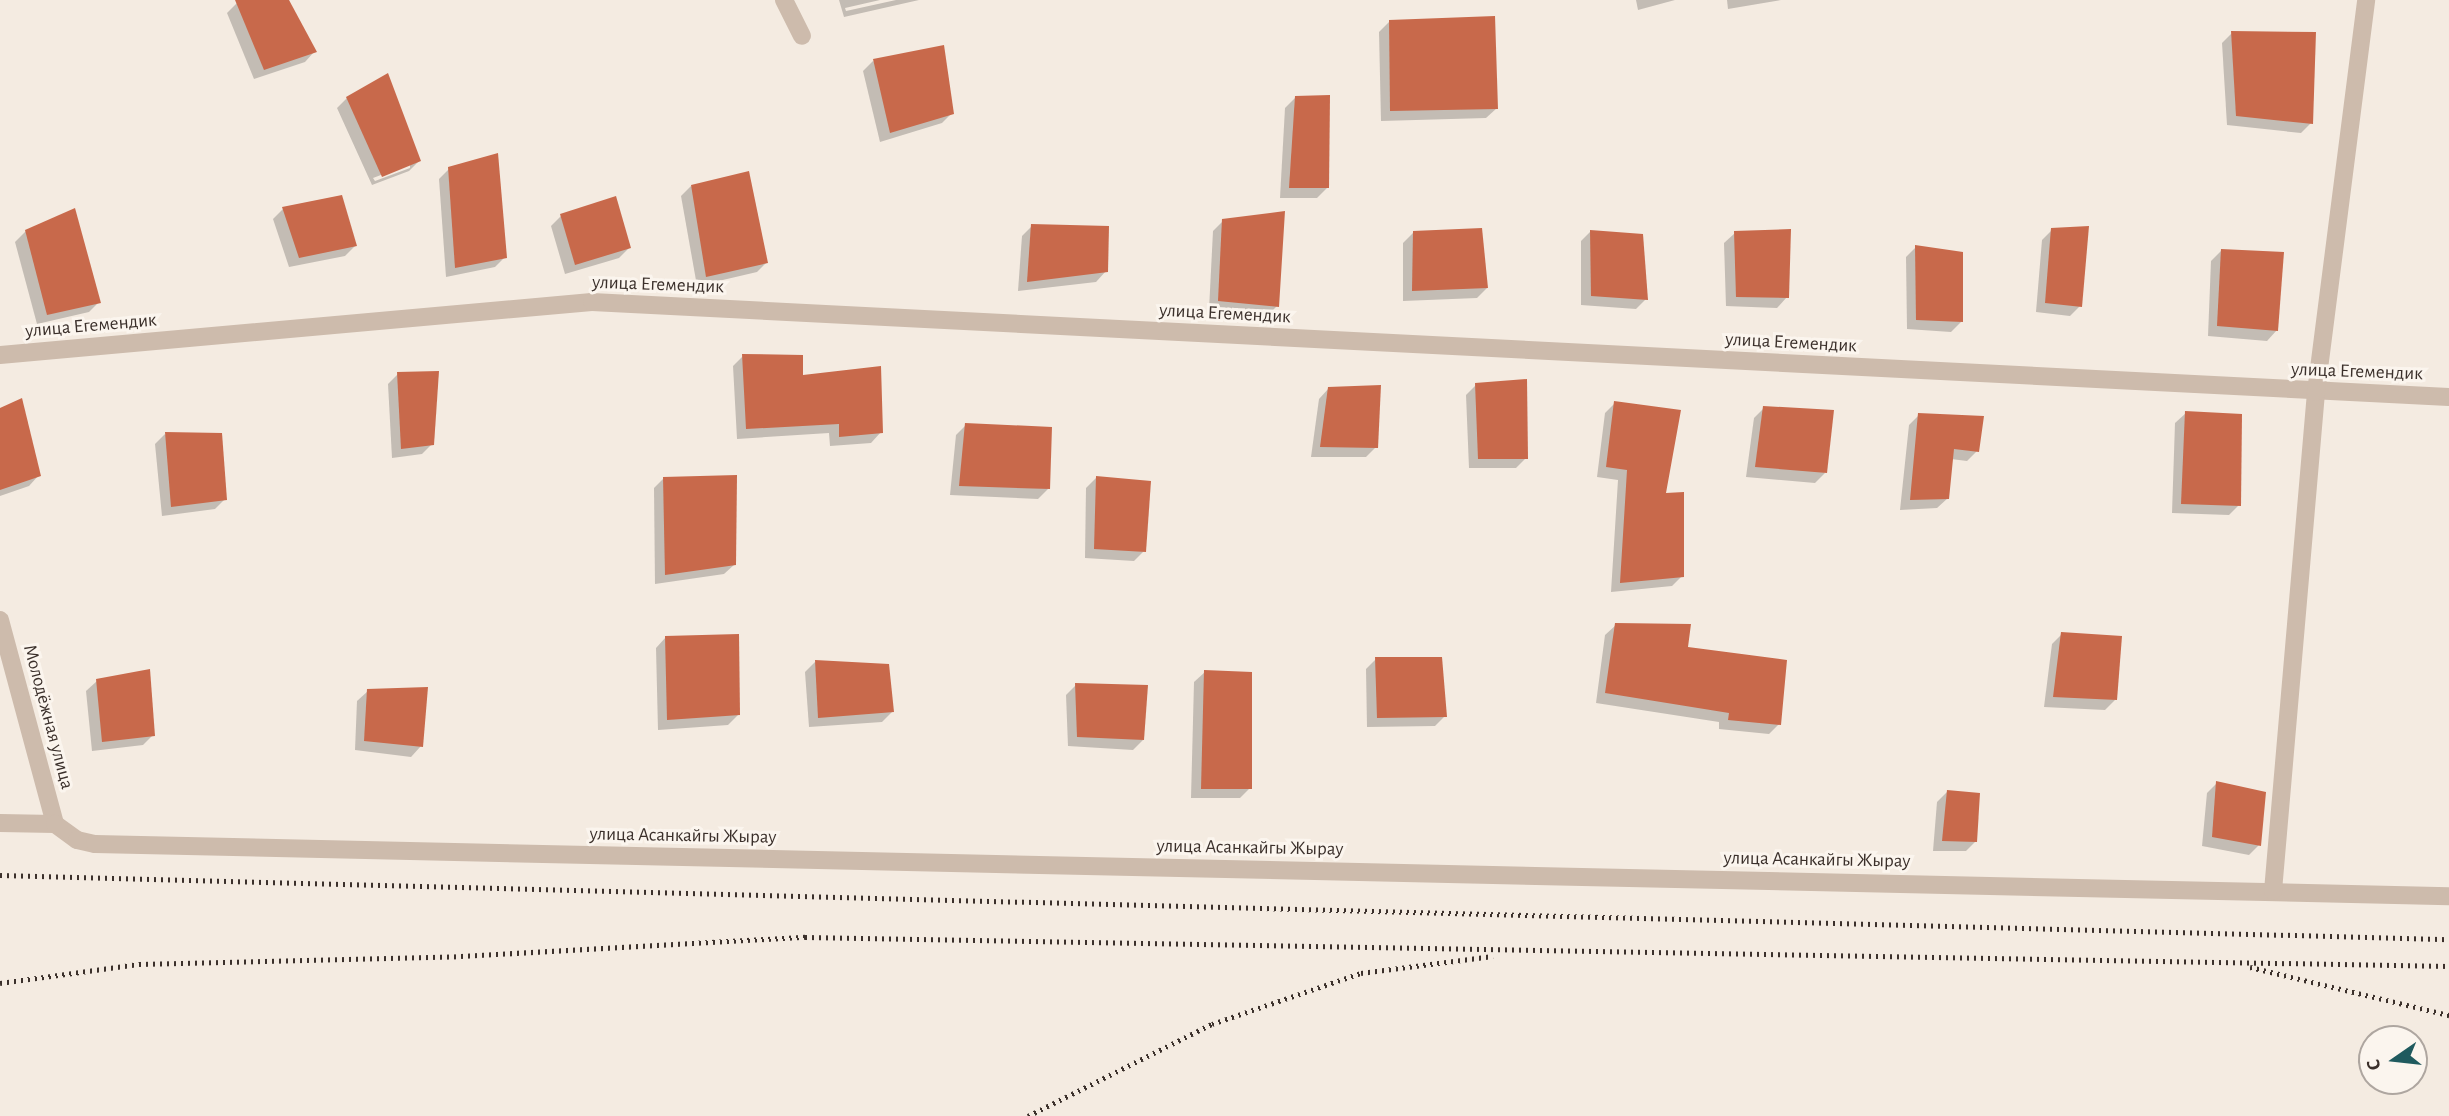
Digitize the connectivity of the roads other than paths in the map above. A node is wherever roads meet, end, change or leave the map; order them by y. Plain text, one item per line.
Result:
1 (784, 0) edge
2 (2366, 0) edge
3 (802, 36) dead end
4 (0, 355) edge
5 (2316, 392) junction
6 (2449, 397) edge
7 (0, 620) edge
8 (0, 823) edge
9 (55, 824) junction
10 (2273, 891) junction
11 (2449, 896) edge

1 - 3 street
2 - 5 street
4 - 5 street, улица Егемендик
5 - 6 street, улица Егемендик
5 - 10 street
7 - 9 street, Молодёжная улица
8 - 9 street
9 - 10 street, улица Асанкайгы Жырау
10 - 11 street, улица Асанкайгы Жырау

